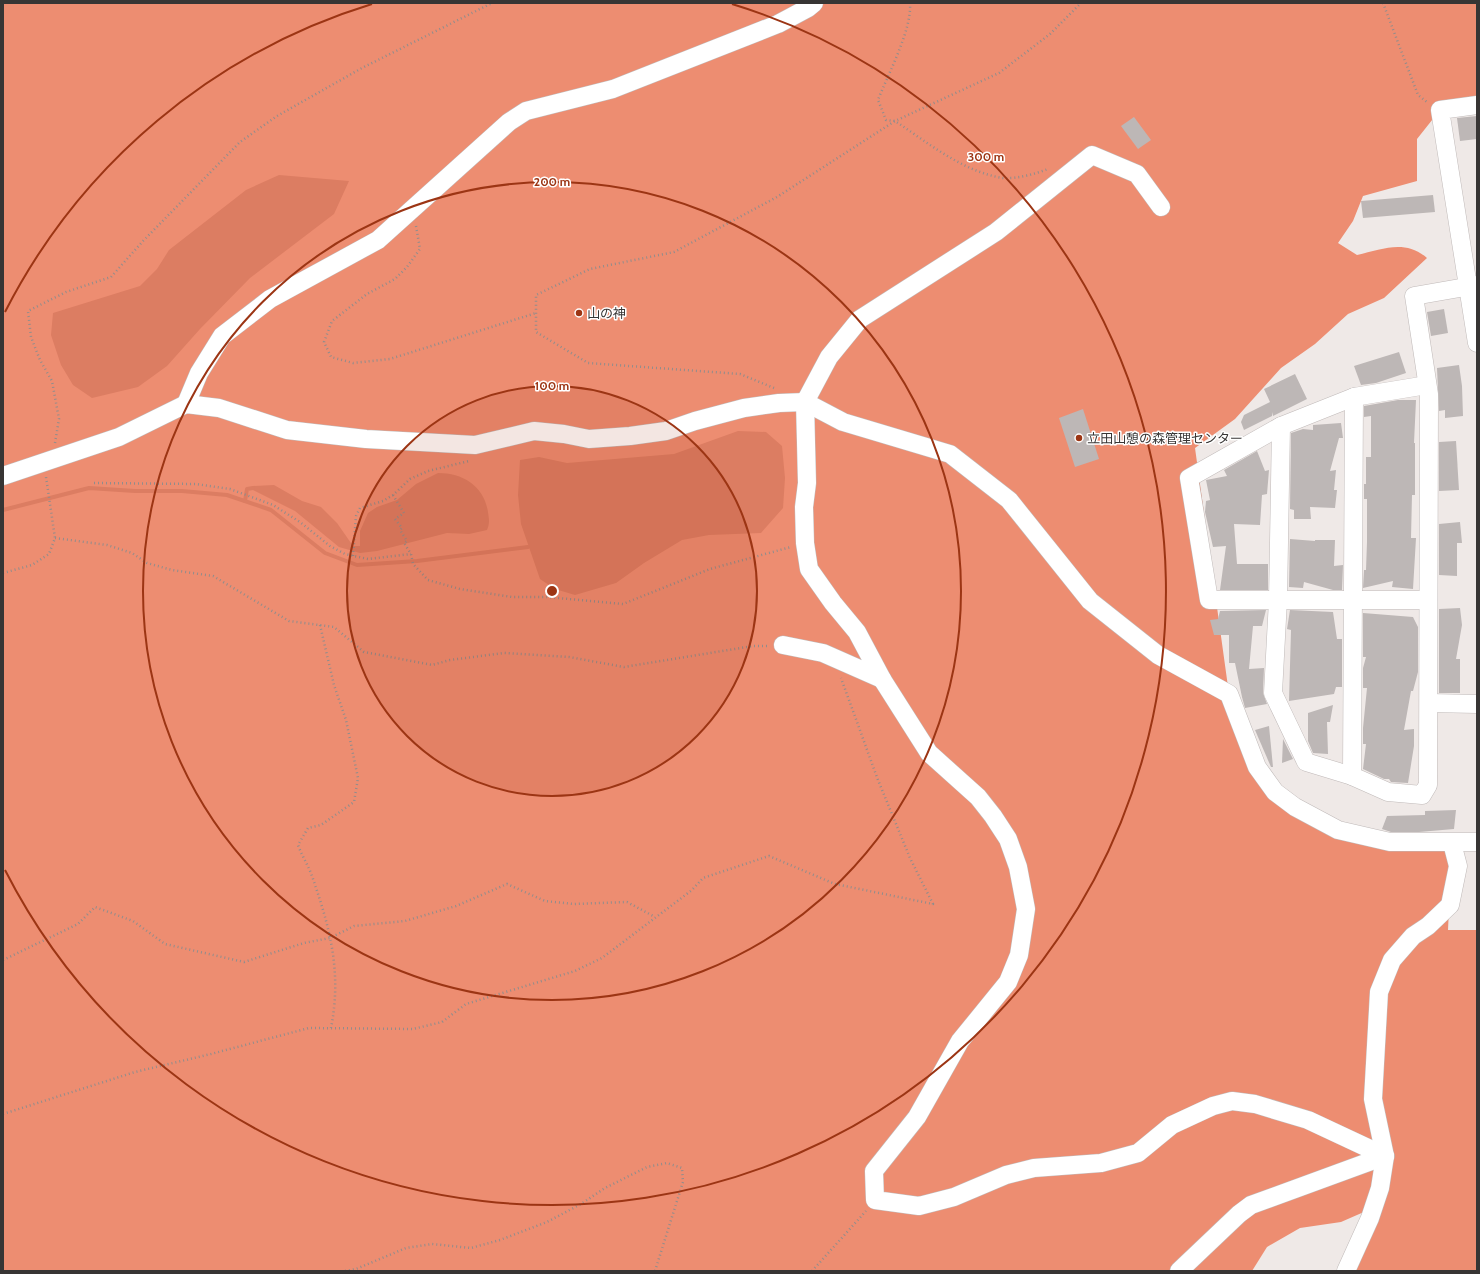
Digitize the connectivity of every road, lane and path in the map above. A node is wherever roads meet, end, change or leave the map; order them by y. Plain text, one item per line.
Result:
1 (492, 3) edge
2 (814, 3) edge
3 (910, 3) edge
4 (1081, 3) edge
5 (1383, 3) edge
6 (1477, 105) edge
7 (1440, 110) junction
8 (894, 121) junction
9 (1054, 167) dead end
10 (1161, 207) dead end
11 (411, 212) junction
12 (1472, 285) edge
13 (536, 313) junction
14 (1477, 343) edge
15 (1427, 385) junction
16 (776, 389) dead end
17 (1354, 396) junction
18 (805, 402) junction
19 (186, 404) junction
20 (1281, 426) junction
21 (50, 460) junction
22 (472, 460) dead end
23 (3, 476) edge
24 (94, 483) dead end
25 (393, 495) junction
26 (55, 538) junction
27 (804, 543) junction
28 (411, 554) junction
29 (353, 556) junction
30 (3, 573) edge
31 (1278, 600) junction
32 (1352, 600) junction
33 (1427, 600) junction
34 (320, 625) junction
35 (783, 645) joint
36 (836, 675) dead end
37 (882, 679) junction
38 (1429, 703) junction
39 (1477, 704) edge
40 (1352, 776) junction
41 (1477, 842) edge
42 (1452, 843) junction
43 (655, 918) junction
44 (330, 938) junction
45 (3, 960) edge
46 (331, 1028) junction
47 (3, 1114) edge
48 (1385, 1156) junction
49 (875, 1200) junction
50 (356, 1270) edge
51 (345, 1271) edge
52 (655, 1271) edge
53 (812, 1271) edge
54 (1179, 1271) edge
55 (1346, 1271) edge

1 - 21 path
2 - 11 street
3 - 8 path
4 - 8 path
5 - 7 path
6 - 7 street
7 - 12 street
8 - 9 path
8 - 13 path
10 - 18 street
11 - 13 path
11 - 19 street
12 - 14 street
12 - 15 street
13 - 16 path
15 - 17 street
15 - 33 street
17 - 20 street
17 - 32 street
18 - 19 street
18 - 27 street
18 - 42 street
19 - 21 street
20 - 31 street
20 - 31 street
21 - 23 street
21 - 26 path
22 - 25 path
24 - 29 path
25 - 28 path
25 - 29 path
26 - 30 path
26 - 34 path
27 - 28 path
27 - 37 street
28 - 29 path
31 - 32 street
31 - 40 street
32 - 33 street
32 - 40 street
33 - 38 street
34 - 35 path
34 - 44 path
35 - 37 street
36 - 43 path
37 - 49 street
38 - 39 street
38 - 40 street
41 - 42 street
42 - 48 street
43 - 44 path
43 - 46 path
44 - 45 path
44 - 46 path
46 - 47 path
48 - 49 street
48 - 54 street
48 - 55 street
49 - 53 path
50 - 51 path
50 - 52 path

